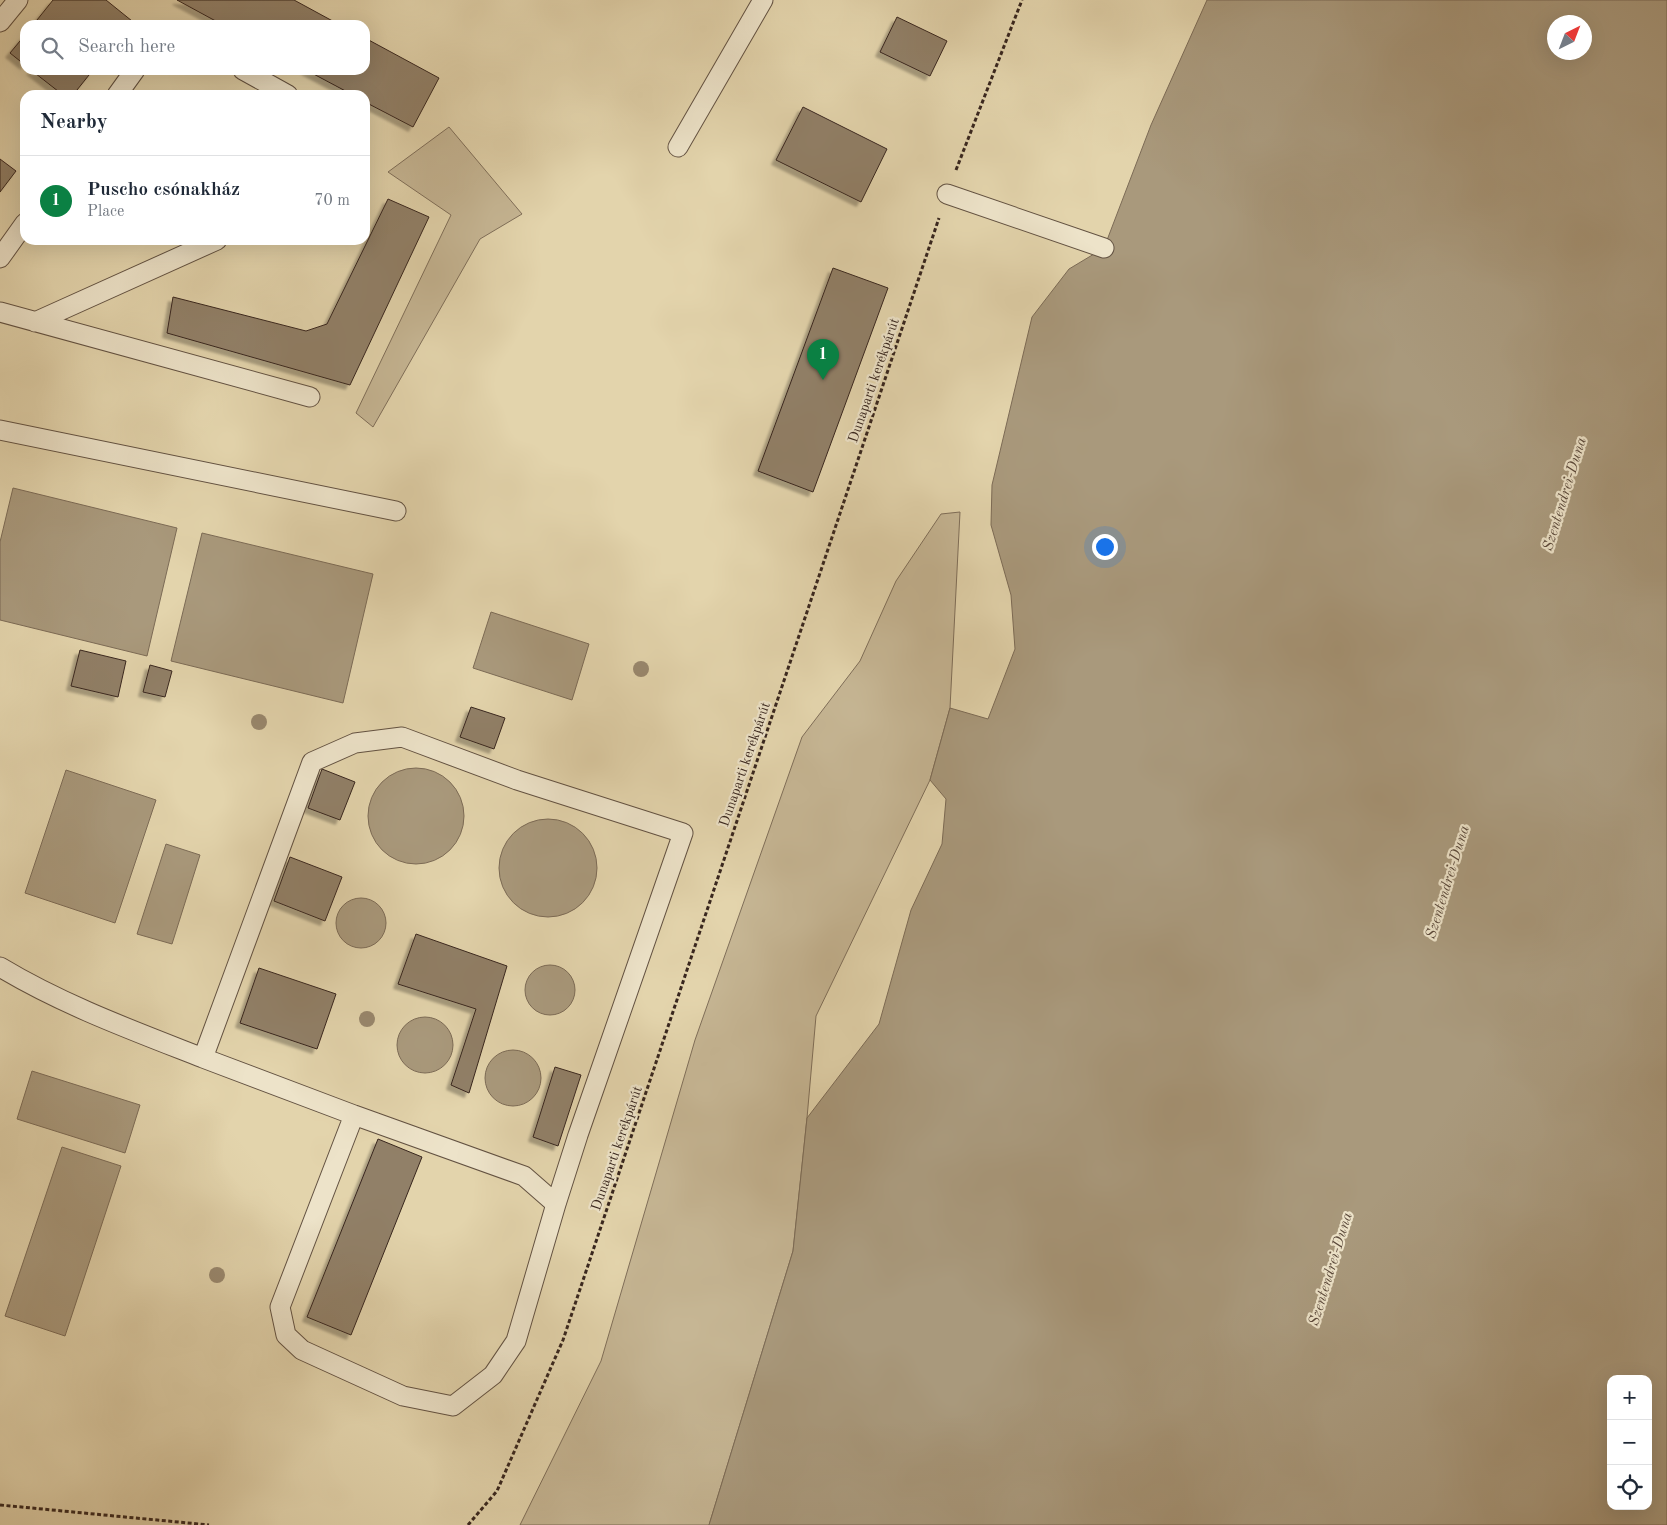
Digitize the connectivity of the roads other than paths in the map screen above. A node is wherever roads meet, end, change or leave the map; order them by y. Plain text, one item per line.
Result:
1 (18, 0) edge
2 (763, 0) edge
3 (0, 22) edge
4 (131, 75) edge
5 (252, 75) edge
6 (121, 90) edge
7 (279, 90) edge
8 (678, 146) dead end
9 (947, 194) road end
10 (20, 230) edge
11 (206, 245) edge
12 (1104, 248) dead end
13 (0, 258) edge
14 (0, 312) edge
15 (35, 322) junction
16 (310, 397) dead end
17 (0, 430) edge
18 (396, 511) dead end
19 (0, 967) edge
20 (203, 1058) junction
21 (354, 1115) junction
22 (556, 1204) junction

1 - 3 lane
2 - 8 lane
4 - 6 lane
5 - 7 lane
9 - 12 lane
10 - 13 lane
11 - 15 lane
14 - 15 lane
15 - 16 lane
17 - 18 lane
19 - 20 lane
20 - 21 lane
20 - 22 lane
21 - 22 lane
21 - 22 lane

